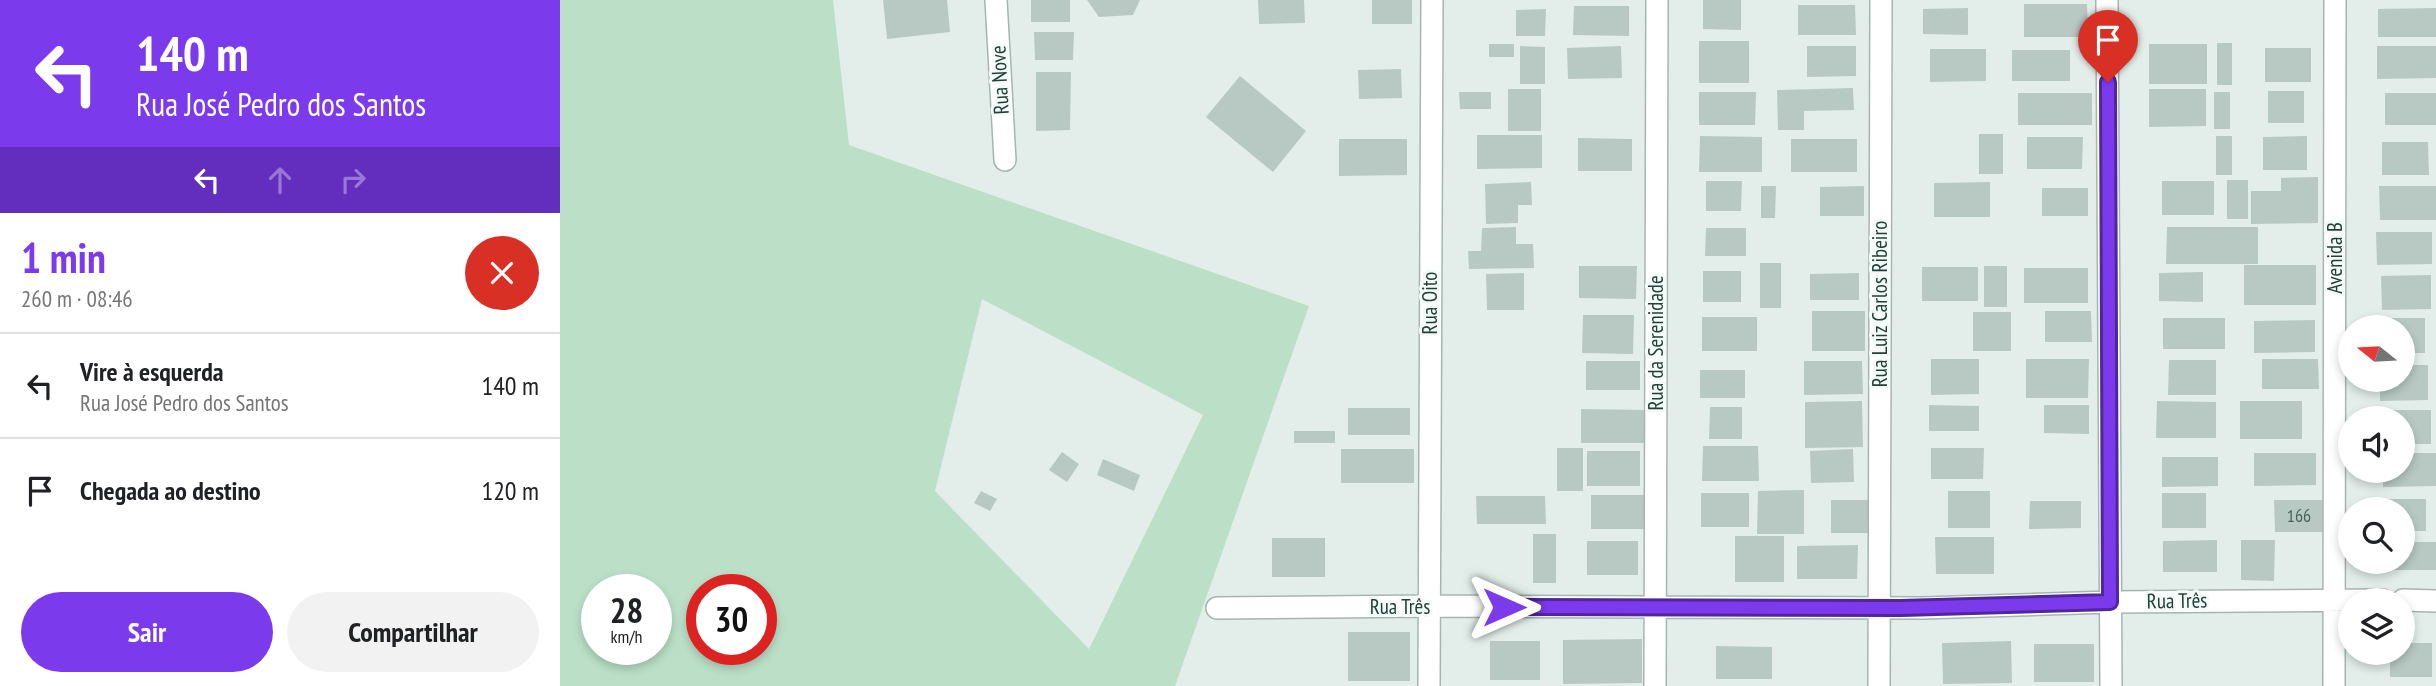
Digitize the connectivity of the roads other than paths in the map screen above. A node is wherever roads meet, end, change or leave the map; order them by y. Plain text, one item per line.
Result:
1 (996, 0) edge
2 (1432, 0) edge
3 (1657, 0) edge
4 (1881, 0) edge
5 (2107, 0) edge
6 (2335, 0) edge
7 (1005, 160) dead end
8 (2335, 600) junction
9 (2415, 600) edge
10 (2436, 601) edge
11 (2110, 602) junction
12 (1429, 606) junction
13 (1656, 607) junction
14 (1217, 608) dead end
15 (1880, 608) junction
16 (1429, 686) edge
17 (1655, 686) edge
18 (1879, 686) edge
19 (2111, 686) edge
20 (2334, 686) edge

1 - 7 street, Rua Nove
2 - 12 street, Rua Oito
3 - 13 street, Rua da Serenidade
4 - 15 street, Rua Luiz Carlos Ribeiro
5 - 11 street
6 - 8 street, Avenida B
8 - 11 street, Rua Três
8 - 20 street, Avenida B
9 - 10 street
11 - 15 street, Rua Três
11 - 19 street
12 - 13 street, Rua Três
12 - 14 street, Rua Três
12 - 16 street, Rua Oito
13 - 15 street, Rua Três
13 - 17 street, Rua da Serenidade
15 - 18 street, Rua Luiz Carlos Ribeiro

